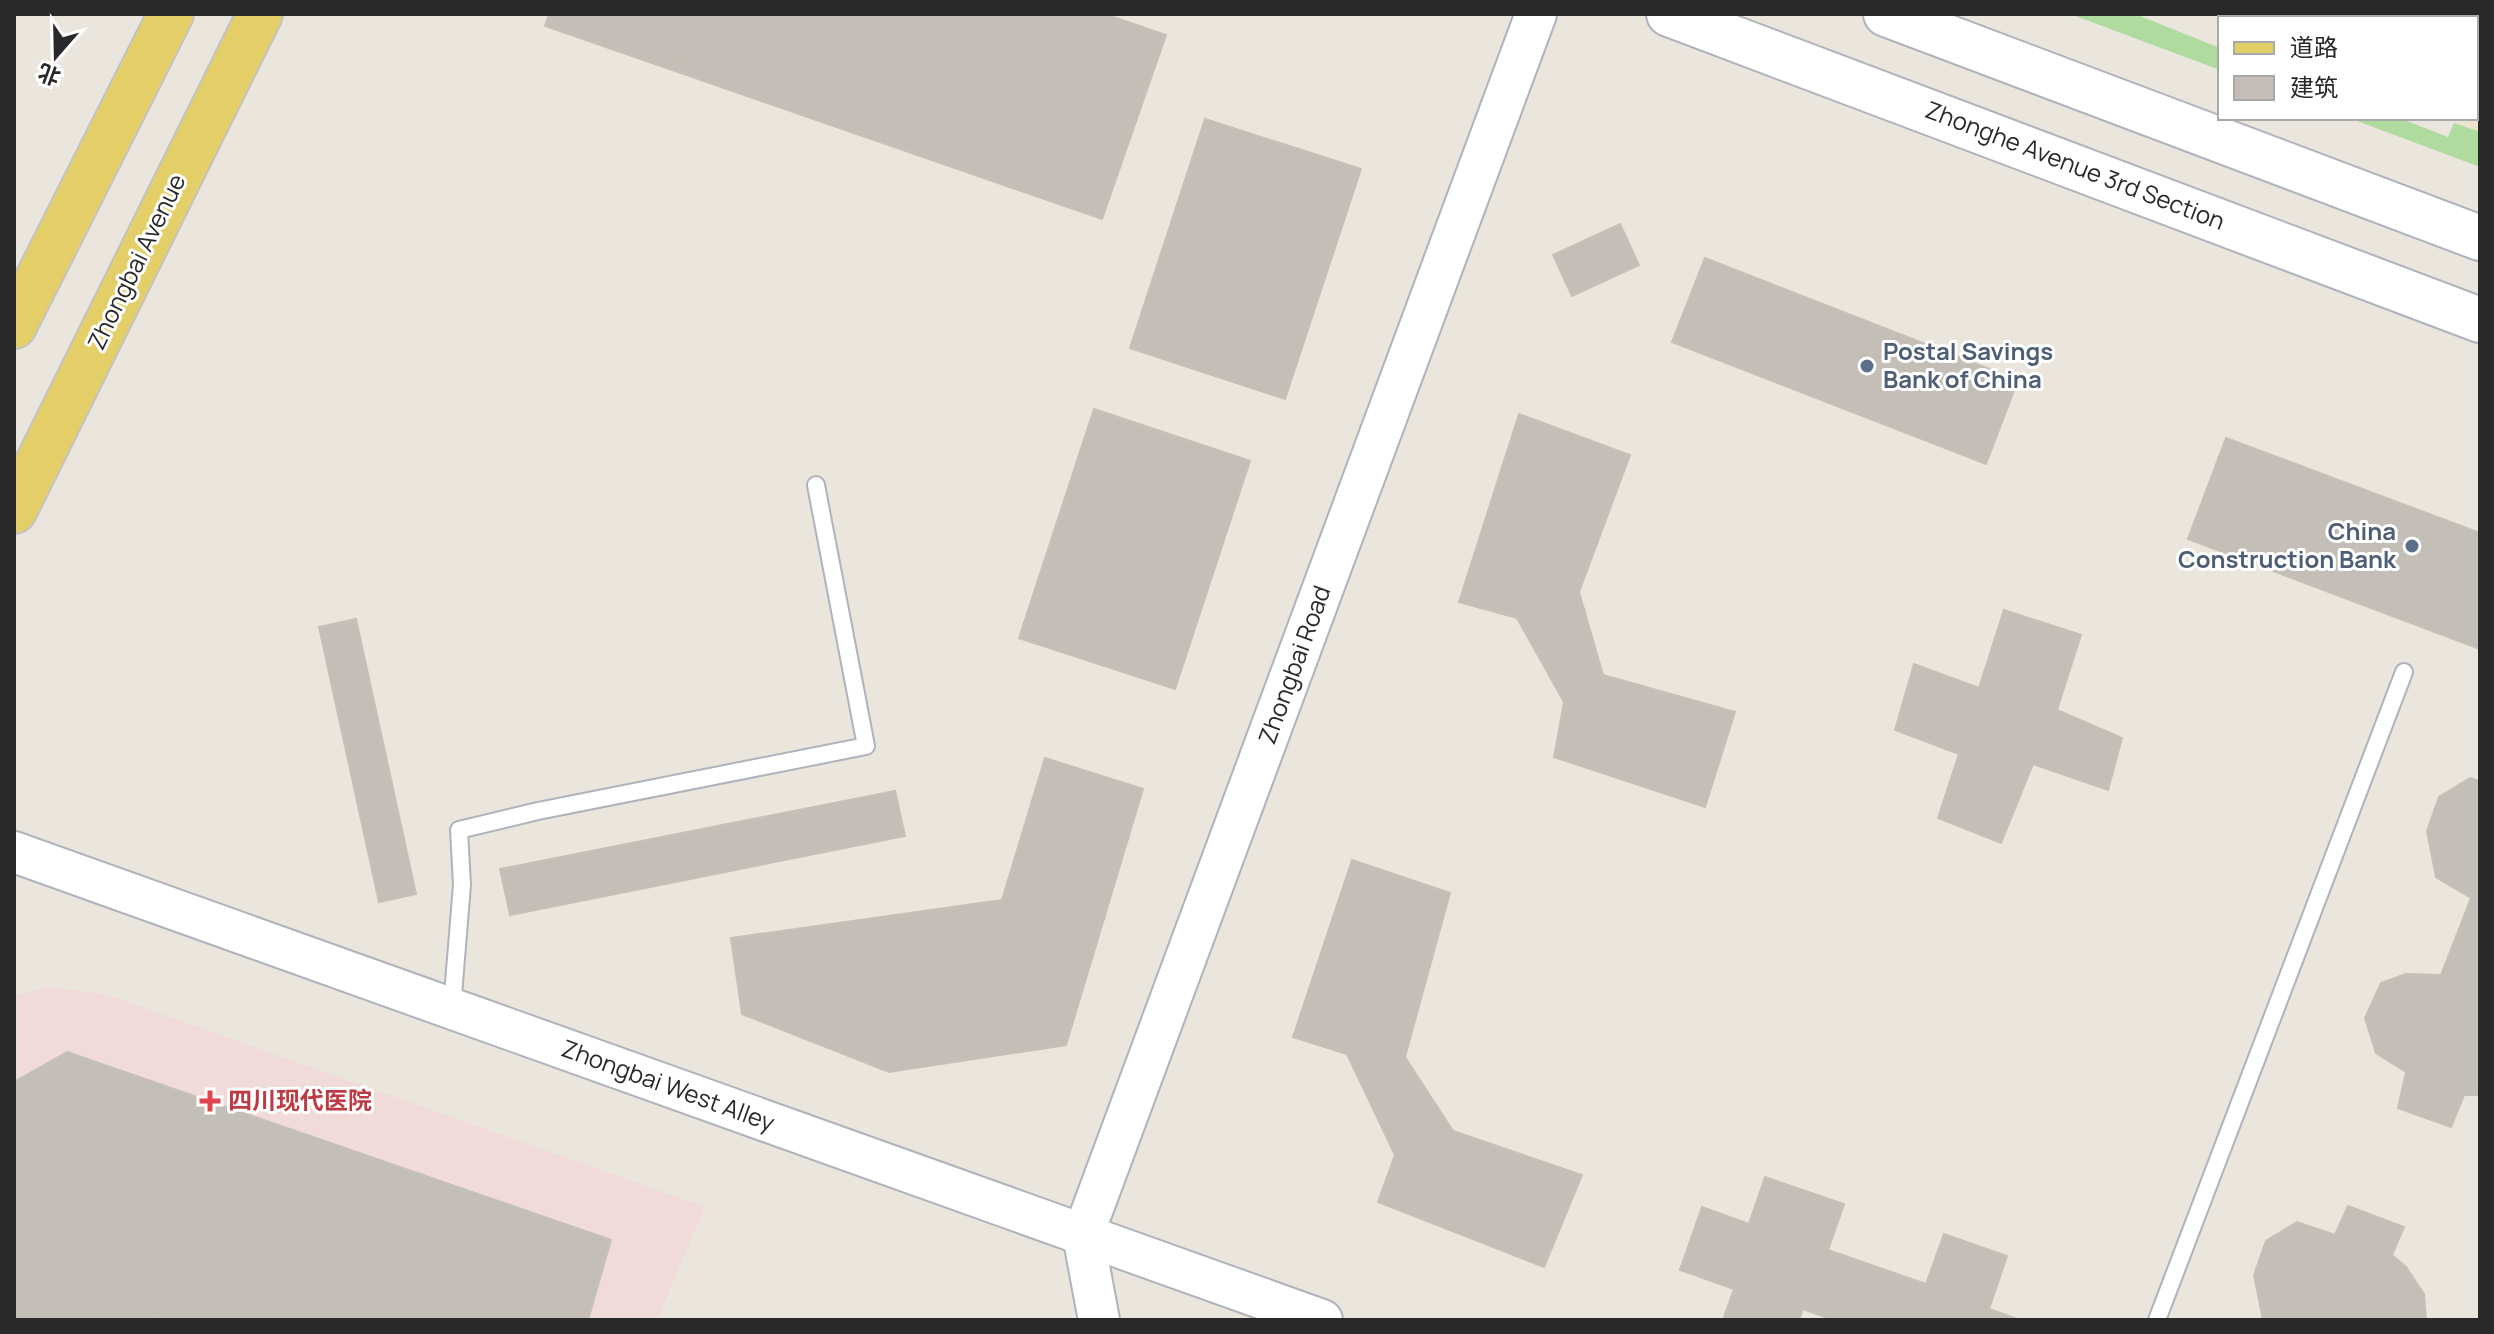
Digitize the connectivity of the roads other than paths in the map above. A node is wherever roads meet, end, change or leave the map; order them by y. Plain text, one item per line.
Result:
1 (171, 14) edge
2 (260, 14) edge
3 (1536, 14) edge
4 (1669, 14) edge
5 (1886, 14) edge
6 (2480, 238) edge
7 (2480, 320) edge
8 (14, 326) edge
9 (816, 485) dead end
10 (14, 511) edge
11 (2404, 672) dead end
12 (14, 852) edge
13 (452, 1009) junction
14 (1083, 1235) junction
15 (1099, 1320) edge
16 (1322, 1320) edge
17 (2157, 1320) edge

1 - 8 main road
2 - 10 main road, Zhongbai Avenue
3 - 14 street, Zhongbai Road
4 - 7 main road, Zhonghe Avenue 3rd Section
5 - 6 main road
9 - 13 lane
11 - 17 lane
12 - 13 street, Zhongbai West Alley
13 - 14 street, Zhongbai West Alley
14 - 15 street
14 - 16 street, Zhongbai West Alley

